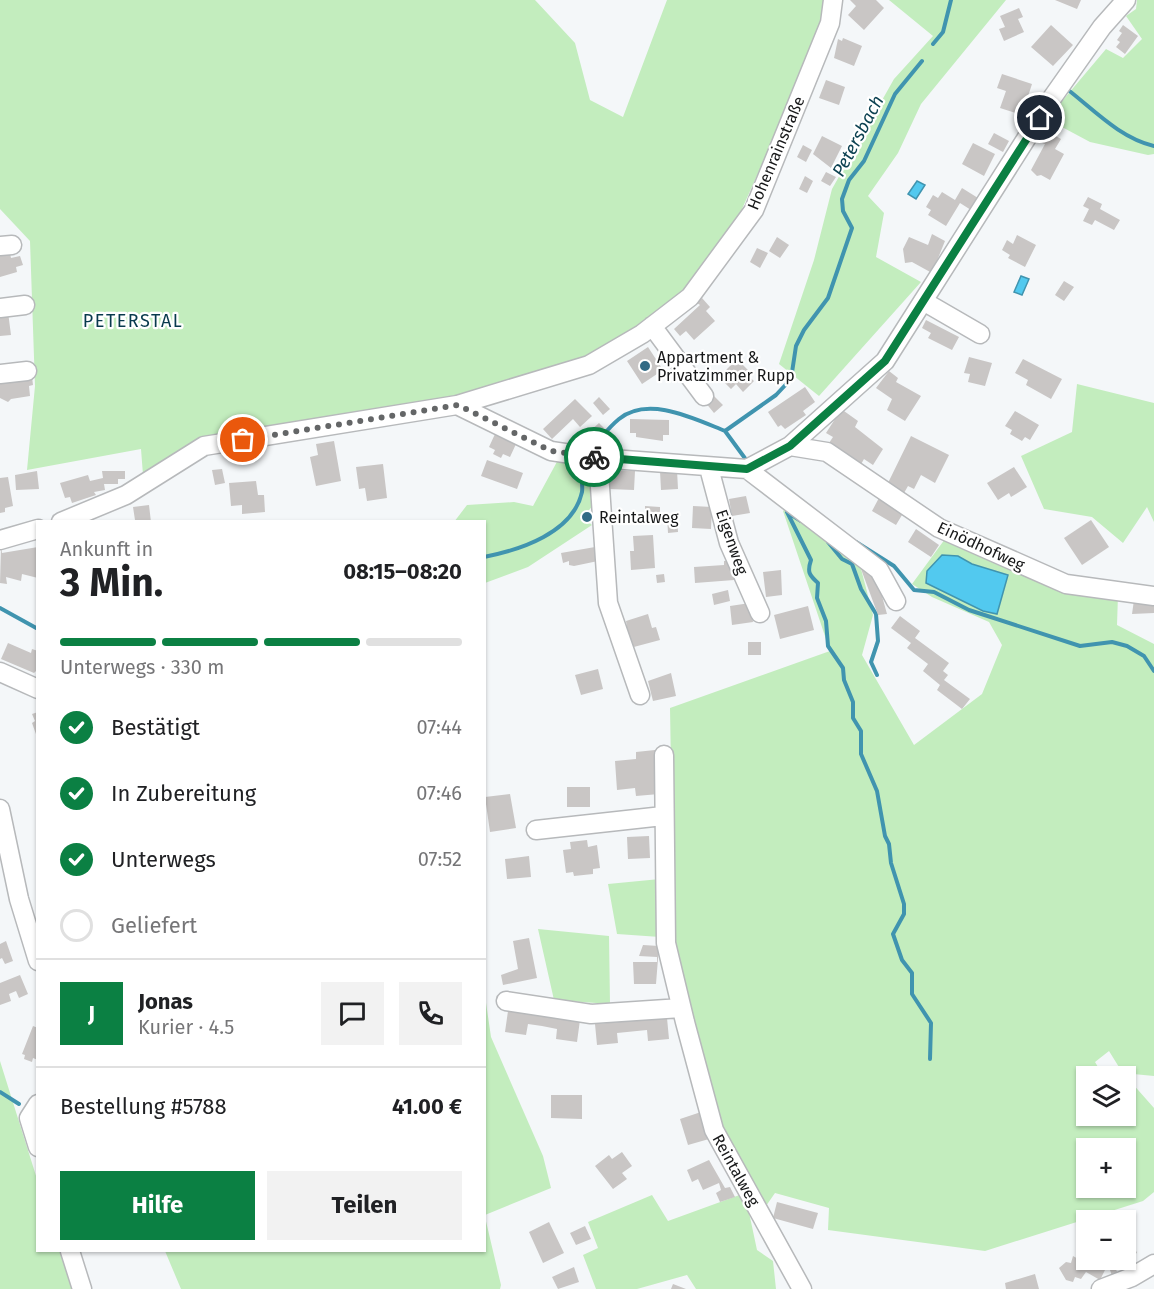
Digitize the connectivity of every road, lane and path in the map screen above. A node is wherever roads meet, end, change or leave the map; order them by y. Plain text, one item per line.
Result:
1 (833, 0) edge
2 (1126, 0) edge
3 (923, 301) junction
4 (25, 305) dead end
5 (0, 308) edge
6 (652, 326) junction
7 (980, 334) dead end
8 (27, 371) dead end
9 (0, 374) edge
10 (704, 396) dead end
11 (458, 405) junction
12 (790, 446) junction
13 (598, 458) junction
14 (709, 468) junction
15 (747, 469) junction
16 (67, 520) edge
17 (36, 530) edge
18 (0, 540) edge
19 (1154, 596) edge
20 (896, 601) dead end
21 (760, 613) dead end
22 (0, 672) edge
23 (36, 688) edge
24 (640, 695) dead end
25 (664, 755) dead end
26 (0, 809) edge
27 (663, 816) junction
28 (536, 830) dead end
29 (36, 954) edge
30 (506, 1001) dead end
31 (681, 1008) junction
32 (36, 1107) edge
33 (36, 1141) edge
34 (70, 1252) edge
35 (1154, 1264) edge
36 (82, 1289) edge
37 (802, 1289) edge
38 (1101, 1289) edge

1 - 6 street, Hohenrainstraße
2 - 3 street
3 - 7 street
3 - 12 street
4 - 5 street
6 - 10 street
6 - 11 street, Hohenrainstraße
8 - 9 street
11 - 13 street
11 - 16 street, Hohenrainstraße
12 - 15 street
12 - 19 street, Einödhofweg
13 - 14 street
13 - 24 street
14 - 15 street
14 - 21 street, Eigenweg
15 - 20 street
17 - 18 street
22 - 23 street
25 - 27 street, Reintalweg
26 - 29 street
27 - 28 street
27 - 31 street, Reintalweg
30 - 31 street
31 - 37 street, Reintalweg
32 - 33 street
34 - 36 street
35 - 38 street

